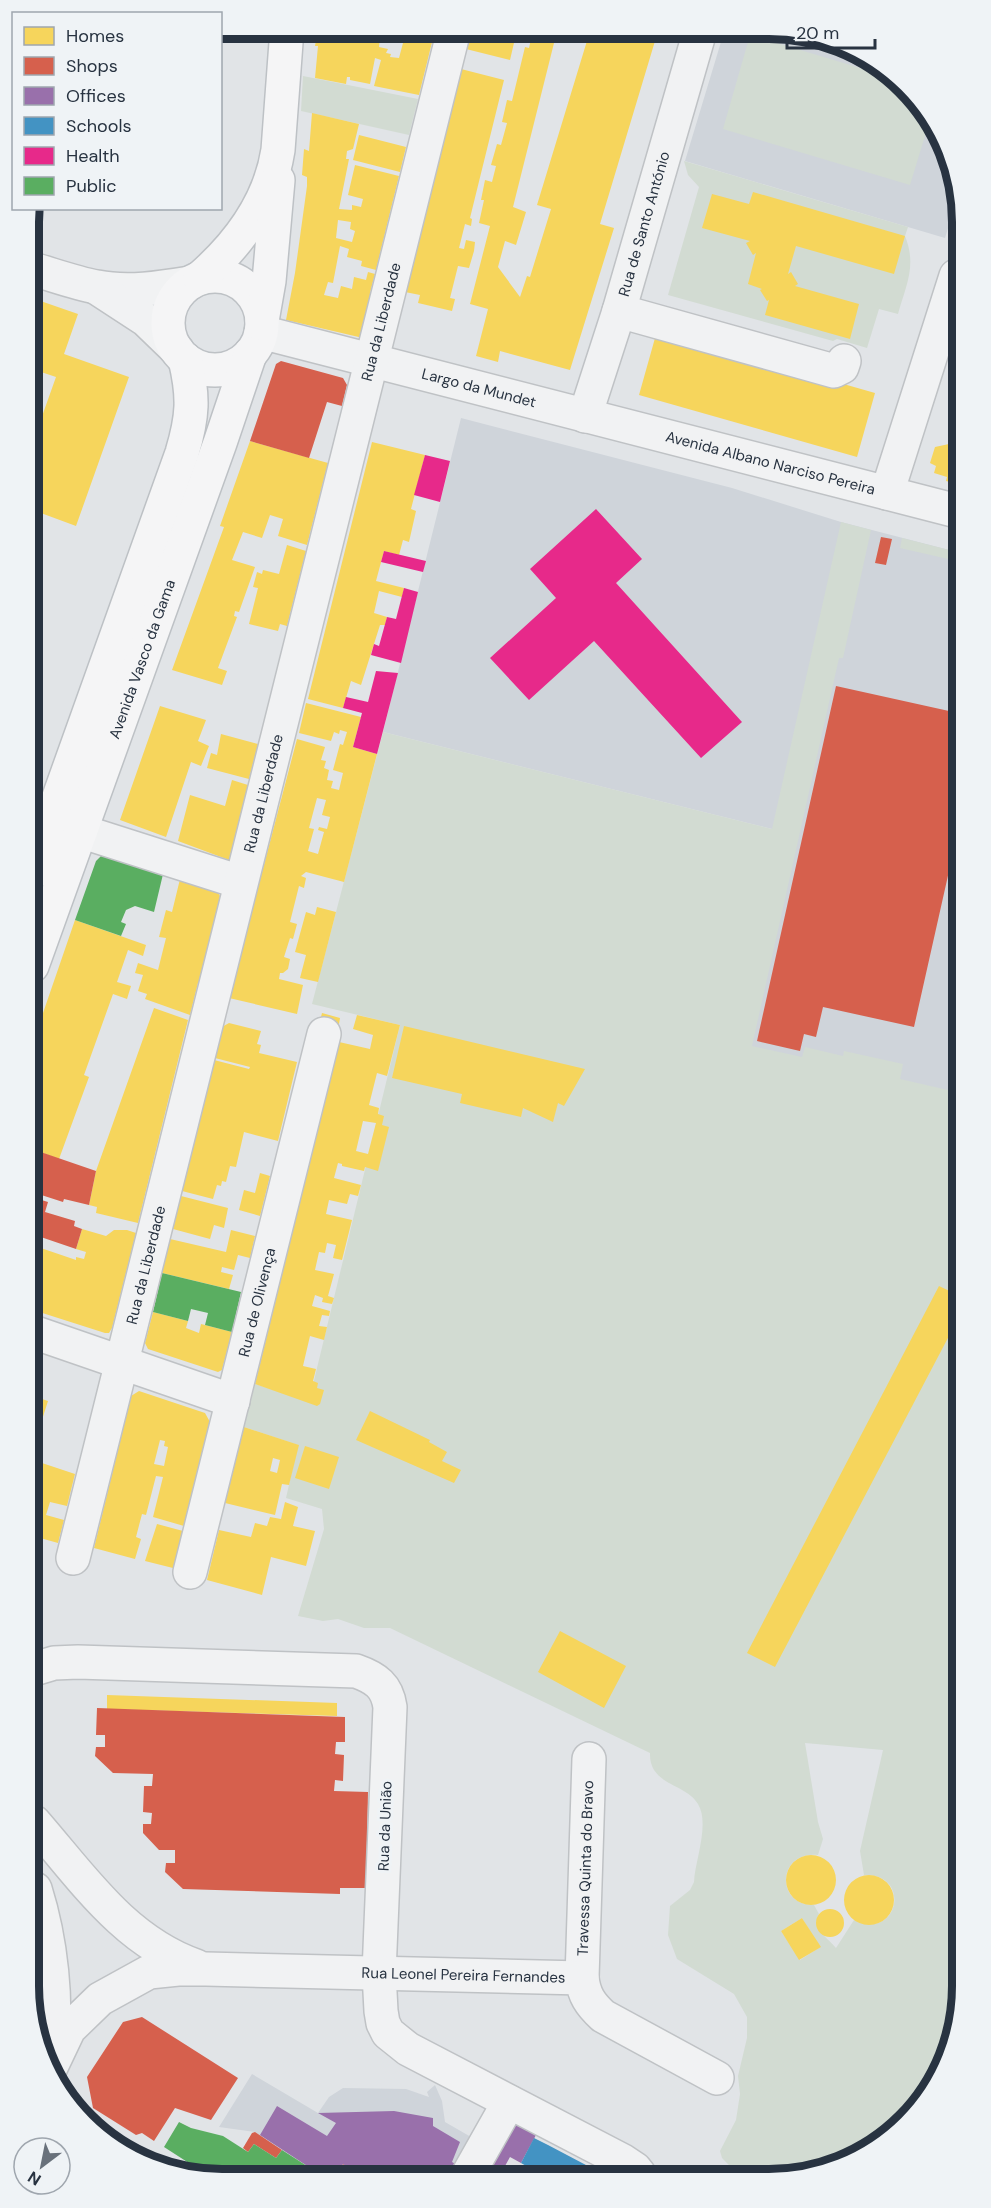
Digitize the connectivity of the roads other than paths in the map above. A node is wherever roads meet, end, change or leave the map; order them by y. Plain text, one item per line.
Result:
1 (286, 39) edge
2 (452, 39) edge
3 (698, 39) edge
4 (278, 150) junction
5 (39, 271) edge
6 (195, 281) junction
7 (95, 287) junction
8 (952, 288) edge
9 (619, 311) junction
10 (258, 336) junction
11 (181, 355) junction
12 (372, 361) junction
13 (844, 361) dead end
14 (585, 416) junction
15 (886, 493) junction
16 (952, 510) edge
17 (65, 826) junction
18 (39, 863) edge
19 (240, 882) junction
20 (39, 936) edge
21 (324, 1034) dead end
22 (39, 1334) edge
23 (122, 1362) junction
24 (233, 1401) junction
25 (73, 1558) dead end
26 (190, 1572) dead end
27 (39, 1668) edge
28 (589, 1759) dead end
29 (39, 1828) edge
30 (39, 1901) edge
31 (206, 1969) junction
32 (379, 1973) junction
33 (582, 1978) junction
34 (51, 1982) junction
35 (41, 2006) edge
36 (52, 2052) edge
37 (54, 2059) edge
38 (717, 2078) dead end
39 (509, 2102) junction
40 (471, 2169) edge
41 (635, 2169) edge

1 - 4 main road, Avenida Vasco da Gama
2 - 12 street, Rua da Liberdade
3 - 9 street, Rua de Santo António
4 - 6 main road, Avenida Vasco da Gama
4 - 10 main road, Avenida Vasco da Gama
5 - 7 street
6 - 7 street
6 - 10 main road
6 - 11 main road
7 - 11 street
8 - 15 street
9 - 13 street
9 - 14 street, Rua de Santo António
10 - 11 main road
10 - 12 street, Largo da Mundet
10 - 17 main road, Avenida Vasco da Gama
11 - 17 main road, Avenida Vasco da Gama
12 - 14 street, Largo da Mundet
12 - 19 street, Rua da Liberdade
14 - 15 street, Avenida Albano Narciso Pereira
15 - 16 street, Avenida Albano Narciso Pereira
17 - 18 main road, Avenida Vasco da Gama
17 - 19 street
17 - 20 main road, Avenida Vasco da Gama
19 - 23 street, Rua da Liberdade
21 - 24 street, Rua de Olivença
22 - 23 street
23 - 24 street
23 - 25 street, Rua da Liberdade
24 - 26 street, Rua de Olivença
27 - 32 street, Rua da União
28 - 33 street, Travessa Quinta do Bravo
29 - 31 street, Rua Leonel Pereira Fernandes
30 - 34 street
31 - 32 street, Rua Leonel Pereira Fernandes
31 - 37 street, Rua Leonel Pereira Fernandes
32 - 33 street, Rua Leonel Pereira Fernandes
32 - 39 street, Rua da União
33 - 38 street, Rua Leonel Pereira Fernandes
34 - 35 street
34 - 36 street
39 - 40 street
39 - 41 street, Rua da União

